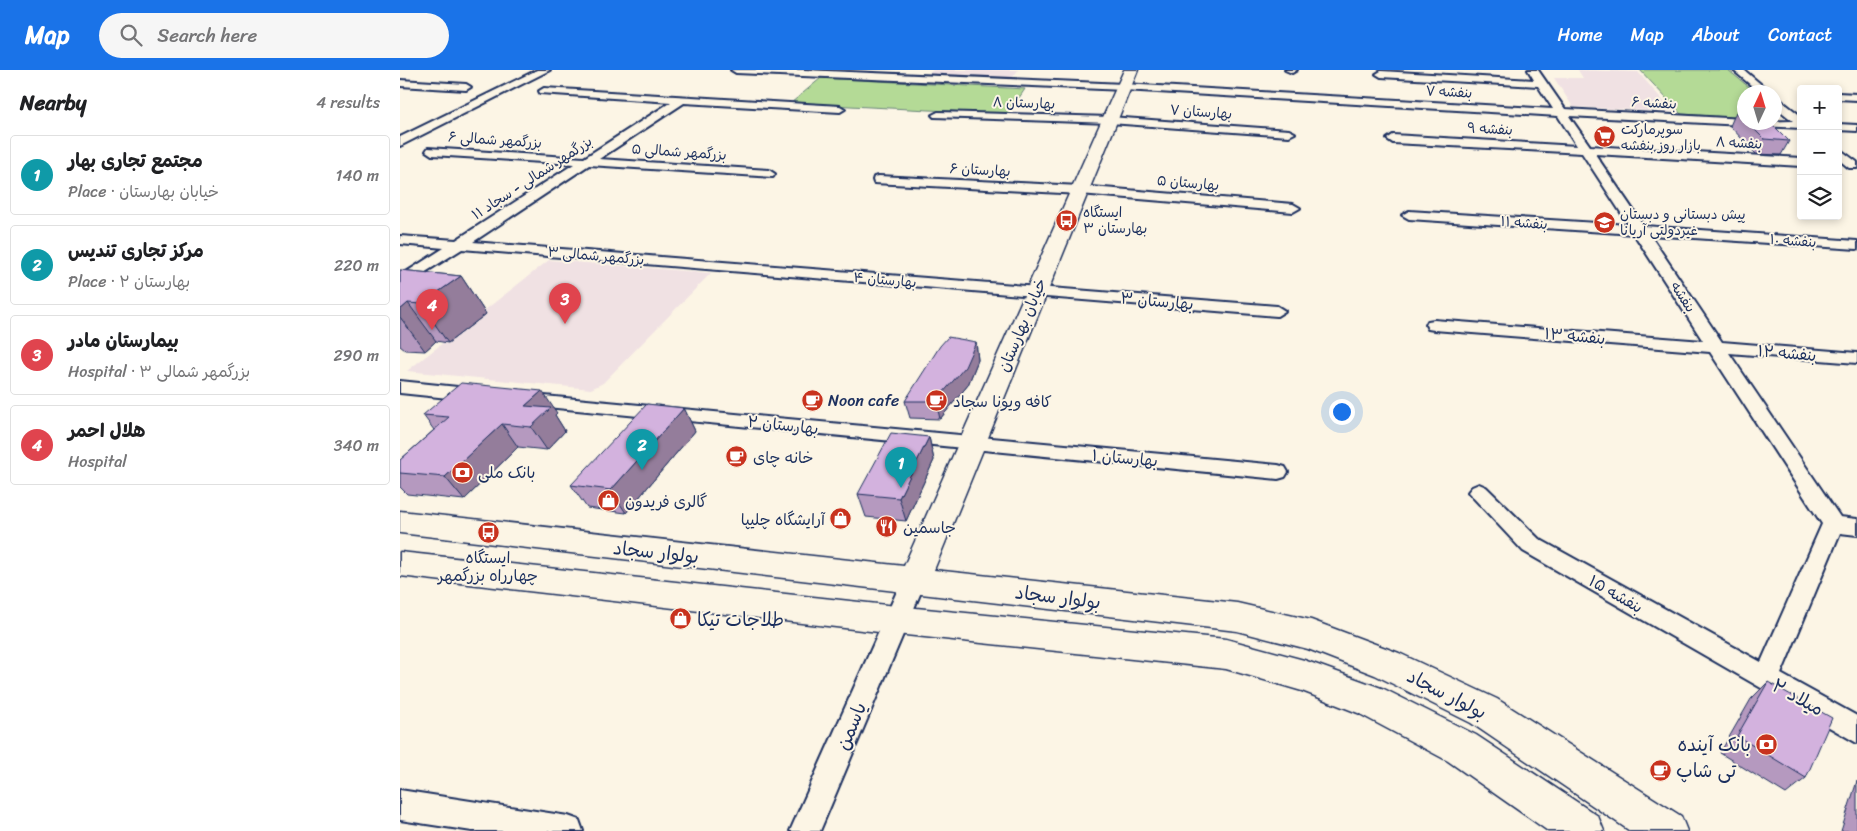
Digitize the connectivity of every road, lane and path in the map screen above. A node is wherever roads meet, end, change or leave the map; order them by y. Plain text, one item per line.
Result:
1 (545, 70) edge
2 (736, 70) edge
3 (1738, 70) edge
4 (849, 73) edge
5 (1381, 74) dead end
6 (1537, 76) edge
7 (1127, 79) edge
8 (401, 83) edge
9 (1756, 85) edge
10 (466, 87) dead end
11 (544, 90) dead end
12 (1842, 96) edge
13 (1857, 97) edge
14 (681, 100) junction
15 (1782, 107) edge
16 (840, 109) dead end
17 (1562, 113) junction
18 (938, 115) dead end
19 (1110, 120) junction
20 (1797, 120) edge
21 (1737, 122) edge
22 (1782, 123) edge
23 (1797, 123) edge
24 (1842, 127) edge
25 (1857, 128) edge
26 (1290, 133) dead end
27 (1392, 139) dead end
28 (400, 142) edge
29 (1586, 150) junction
30 (432, 151) dead end
31 (1842, 155) edge
32 (587, 161) junction
33 (1797, 162) edge
34 (1842, 164) edge
35 (1855, 165) edge
36 (769, 174) dead end
37 (879, 180) dead end
38 (1080, 190) junction
39 (1293, 208) dead end
40 (1409, 215) dead end
41 (1639, 230) junction
42 (400, 240) edge
43 (458, 245) junction
44 (1857, 245) edge
45 (733, 268) joint
46 (400, 283) edge
47 (1036, 292) junction
48 (1277, 311) dead end
49 (1434, 325) dead end
50 (1716, 347) junction
51 (1857, 358) edge
52 (400, 387) edge
53 (972, 444) junction
54 (1278, 472) dead end
55 (1479, 492) dead end
56 (400, 522) edge
57 (1833, 524) junction
58 (1857, 527) edge
59 (400, 564) edge
60 (914, 580) junction
61 (896, 620) junction
62 (1766, 679) junction
63 (1857, 730) edge
64 (400, 805) edge
65 (568, 831) edge
66 (806, 831) edge
67 (1583, 831) edge
68 (1666, 831) edge

1 - 28 street
2 - 4 street, بنفشه ۷
3 - 9 street
4 - 7 street, بنفشه ۷
5 - 6 street
6 - 17 street, بنفشه
7 - 17 street, بنفشه ۷
7 - 19 main road, خیابان بهارستان
8 - 10 street
11 - 14 street
12 - 13 street
14 - 16 street
14 - 32 street, بزرگمهر شمالی - سجاد ۱۱
15 - 20 street
17 - 21 street, بنفشه ۶
17 - 29 street, بنفشه
18 - 19 street, بهارستان ۸
19 - 26 street, بهارستان ۷
19 - 38 main road, خیابان بهارستان
22 - 23 street, بنفشه ۶
24 - 25 street
27 - 29 street, بنفشه ۹
29 - 33 street, بنفشه ۸
29 - 41 street, بنفشه
30 - 32 street, بزرگمهر شمالی ۶
31 - 35 street
32 - 36 street, بزرگمهر شمالی ۵
32 - 43 street, بزرگمهر شمالی - سجاد ۱۱
34 - 35 street
37 - 38 street, بهارستان ۶
38 - 39 street, بهارستان ۵
38 - 47 main road, خیابان بهارستان
40 - 41 street, بنفشه ۱۱
41 - 44 street, بنفشه ۱۰
41 - 50 street, بنفشه
42 - 43 street, بزرگمهر شمالی ۳
43 - 45 street, بزرگمهر شمالی ۳
43 - 46 street, بزرگمهر شمالی - سجاد ۱۱
45 - 47 street, بهارستان ۴
47 - 48 street, بهارستان ۳
47 - 53 main road, خیابان بهارستان
49 - 50 street, بنفشه ۱۳
50 - 51 street, بنفشه ۱۲
50 - 57 street, بنفشه
52 - 53 street, بهارستان ۲
53 - 54 street, بهارستان ۱
53 - 60 main road, خیابان بهارستان
55 - 62 street, بنفشه ۱۵
56 - 60 main road, بولوار سجاد
57 - 58 street
57 - 62 street
59 - 61 main road
60 - 61 street, یاسمن
60 - 68 main road, بولوار سجاد
61 - 66 street, یاسمن
61 - 67 main road
62 - 63 street, میلاد ۲
64 - 65 street

